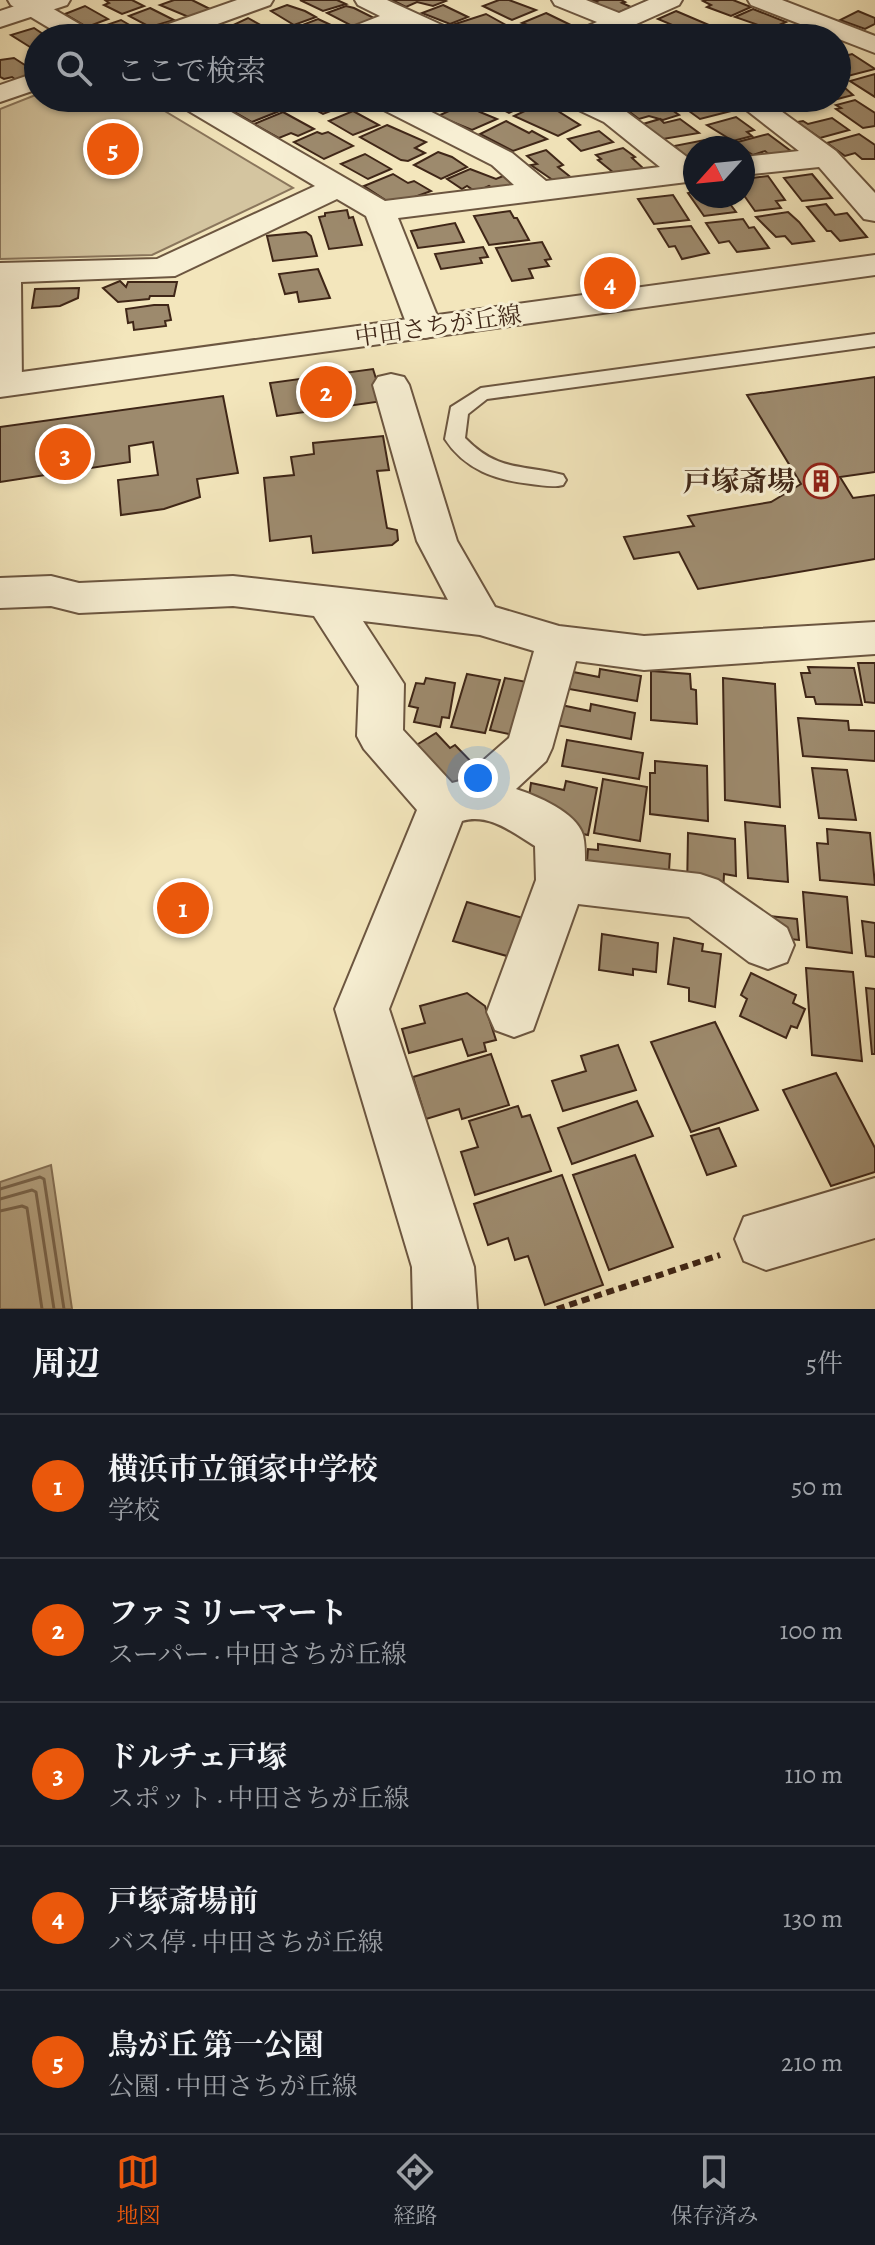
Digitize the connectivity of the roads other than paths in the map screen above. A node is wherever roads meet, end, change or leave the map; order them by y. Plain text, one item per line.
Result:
1 (58, 0) edge
2 (261, 0) edge
3 (367, 0) edge
4 (564, 0) edge
5 (670, 0) edge
6 (760, 0) edge
7 (26, 4) edge
8 (837, 7) dead end
9 (401, 16) junction
10 (0, 19) edge
11 (811, 20) junction
12 (618, 22) junction
13 (60, 24) edge
14 (194, 24) edge
15 (382, 24) edge
16 (418, 24) edge
17 (614, 24) edge
18 (803, 24) edge
19 (821, 24) edge
20 (851, 36) edge
21 (875, 45) edge
22 (24, 85) edge
23 (0, 94) edge
24 (213, 112) edge
25 (410, 112) edge
26 (606, 112) edge
27 (764, 112) edge
28 (826, 157) junction
29 (755, 165) edge
30 (683, 167) edge
31 (683, 173) edge
32 (337, 187) junction
33 (540, 192) junction
34 (380, 211) junction
35 (875, 212) edge
36 (875, 265) edge
37 (2, 273) edge
38 (425, 328) junction
39 (875, 340) edge
40 (2, 385) edge
41 (391, 385) dead end
42 (555, 480) dead end
43 (0, 593) edge
44 (326, 600) junction
45 (480, 619) junction
46 (875, 638) edge
47 (559, 642) junction
48 (459, 802) junction
49 (561, 880) junction
50 (768, 945) dead end
51 (514, 1012) dead end
52 (875, 1208) edge
53 (766, 1239) road end
54 (445, 1309) edge

1 - 7 street
2 - 14 street
3 - 9 street
4 - 12 street
5 - 12 street
6 - 11 street
7 - 10 street
7 - 13 street
8 - 11 street
9 - 15 street
9 - 16 street
11 - 18 street
11 - 19 street
12 - 17 street
20 - 21 street
22 - 23 street
24 - 32 street
25 - 33 street
26 - 30 street
27 - 28 street
28 - 29 street
28 - 35 street
31 - 33 street
32 - 34 street
32 - 37 street
33 - 34 street
34 - 38 street
36 - 38 street, 中田さちが丘線
37 - 40 street
38 - 40 street, 中田さちが丘線
39 - 42 lane
41 - 45 street
43 - 44 street
44 - 45 street
44 - 48 street
45 - 47 street
46 - 47 street
47 - 48 street
48 - 49 street
48 - 54 street
49 - 50 street
49 - 51 street
52 - 53 street

